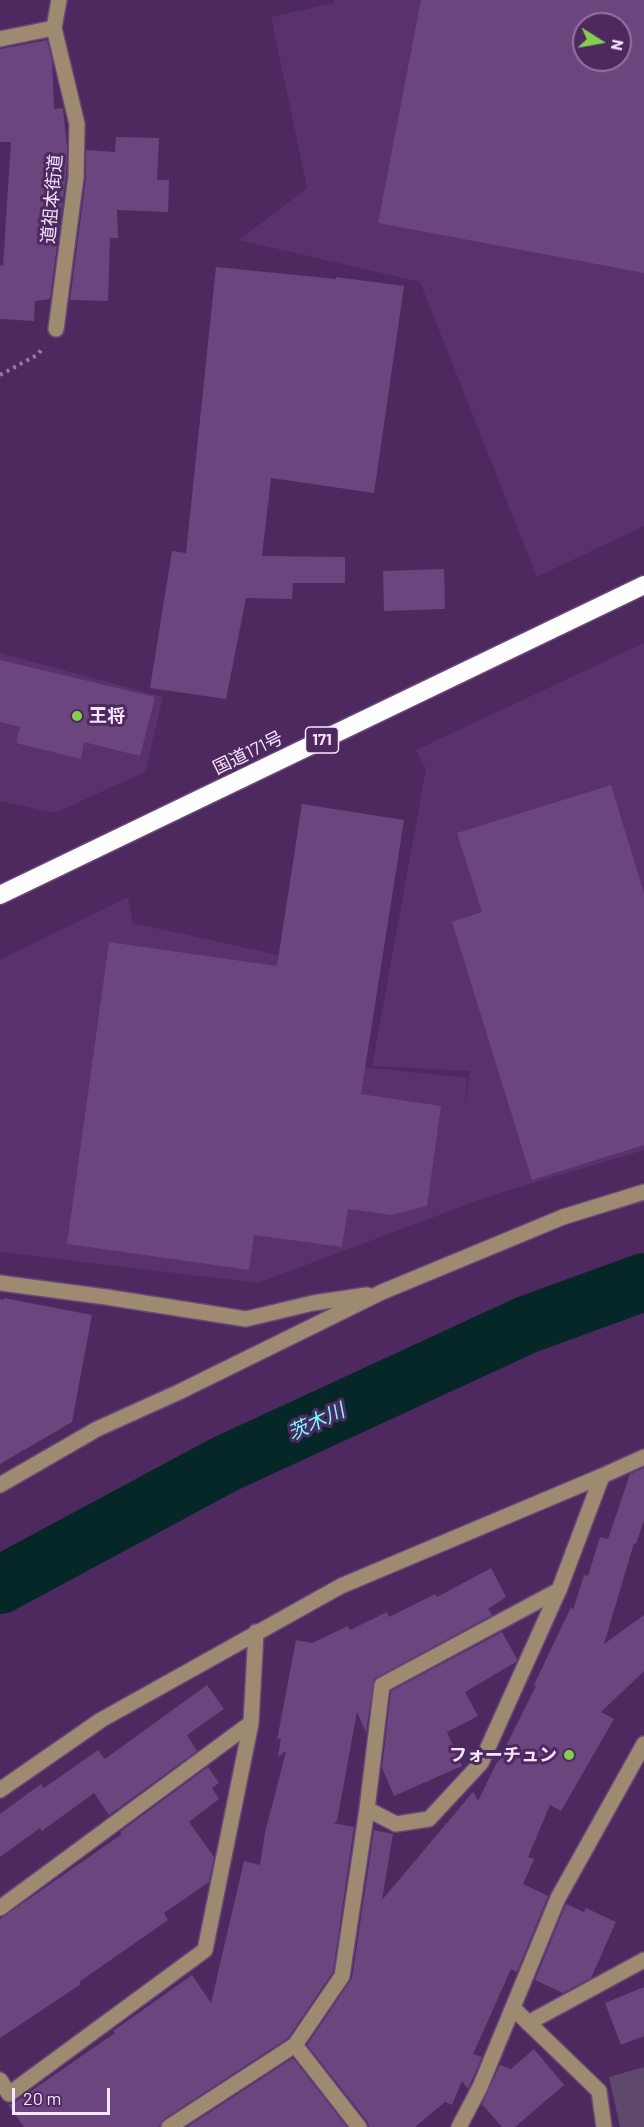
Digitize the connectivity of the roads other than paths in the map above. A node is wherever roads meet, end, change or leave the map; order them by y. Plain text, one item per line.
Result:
1 (58, 0) edge
2 (54, 28) junction
3 (0, 39) edge
4 (56, 328) road end
5 (644, 585) edge
6 (0, 896) edge
7 (644, 1192) edge
8 (0, 1283) edge
9 (382, 1292) junction
10 (644, 1457) edge
11 (603, 1476) junction
12 (0, 1485) edge
13 (559, 1590) junction
14 (256, 1632) junction
15 (251, 1723) junction
16 (644, 1744) edge
17 (0, 1790) edge
18 (367, 1809) junction
19 (0, 1908) edge
20 (644, 1960) edge
21 (513, 2008) junction
22 (528, 2023) junction
23 (295, 2045) junction
24 (0, 2080) edge
25 (169, 2127) edge
26 (359, 2127) edge
27 (459, 2127) edge
28 (604, 2127) edge

1 - 2 street, 道祖本街道
2 - 3 street
2 - 4 street, 道祖本街道
5 - 6 highway, 国道171号 / 171
7 - 9 street
8 - 9 street
9 - 12 street
10 - 11 street
11 - 13 street
11 - 14 street
13 - 18 street
13 - 18 street
14 - 15 street
14 - 17 street
15 - 19 street
15 - 24 street
16 - 21 street
18 - 23 street
20 - 22 street
21 - 22 street
21 - 27 street
22 - 28 street
23 - 25 street
23 - 26 street

